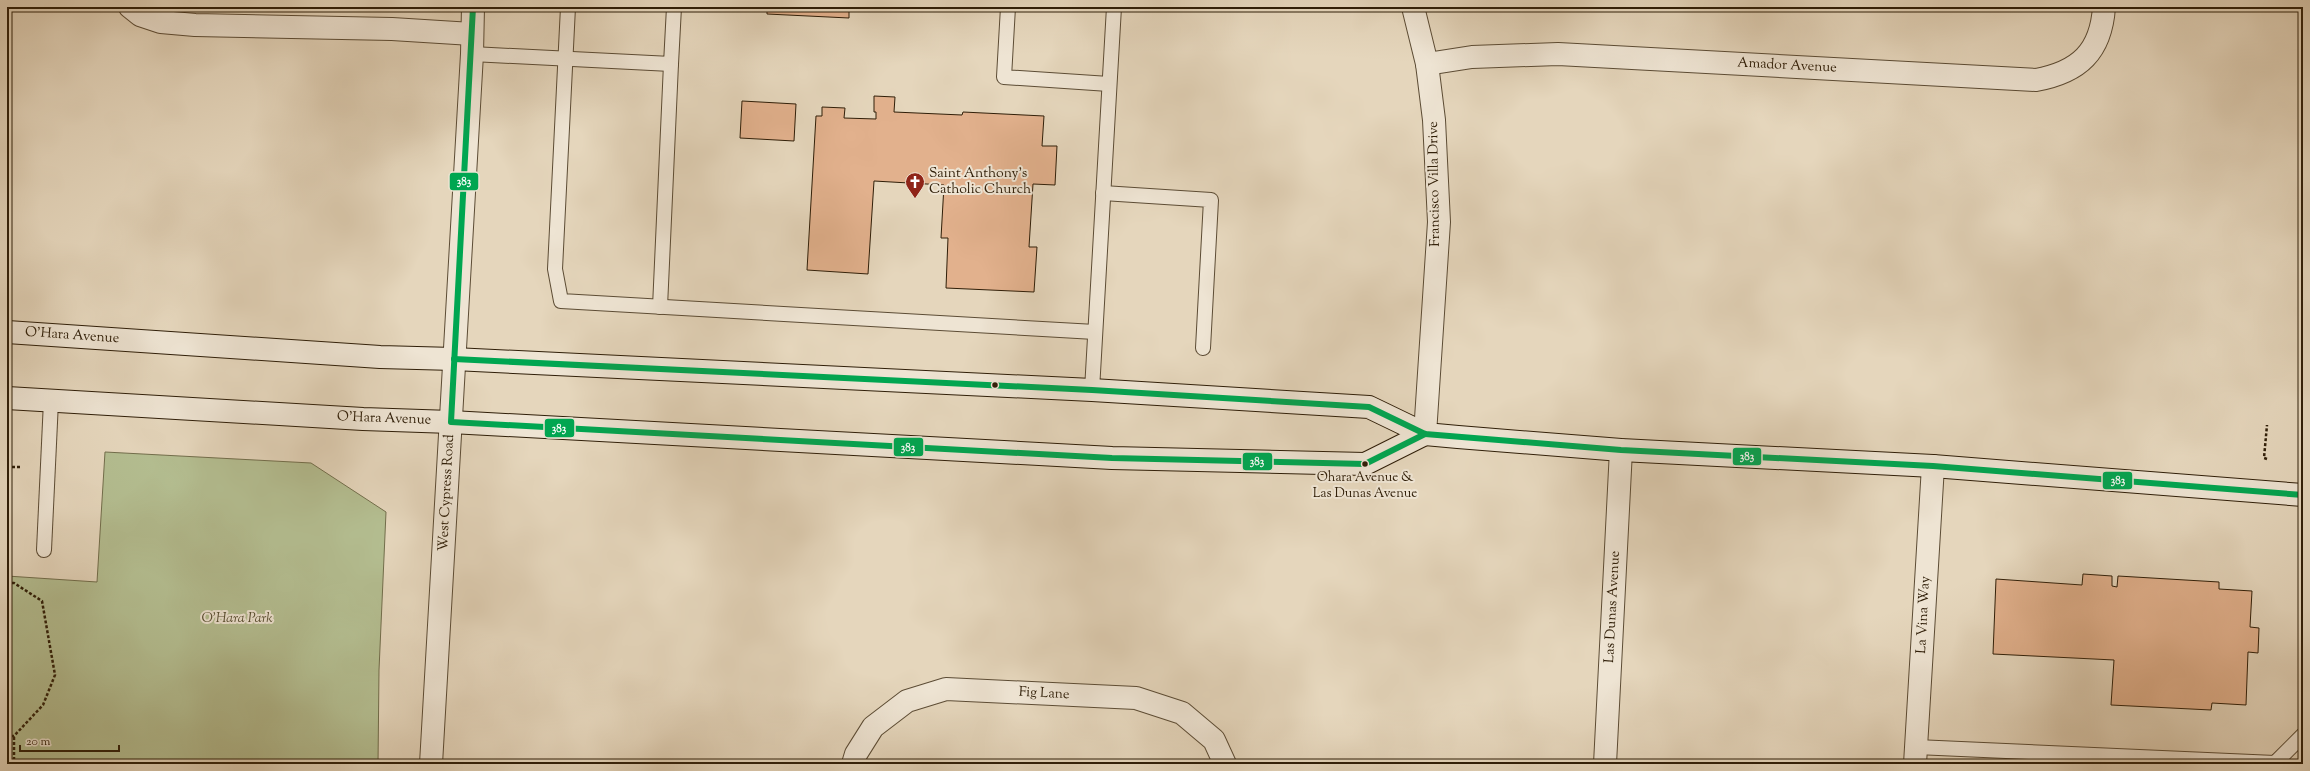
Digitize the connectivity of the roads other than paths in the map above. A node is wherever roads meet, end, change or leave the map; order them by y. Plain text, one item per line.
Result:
1 (130, 7) edge
2 (473, 7) edge
3 (568, 7) edge
4 (674, 7) edge
5 (1008, 7) edge
6 (1114, 7) edge
7 (1413, 7) edge
8 (2104, 7) edge
9 (472, 44) junction
10 (565, 58) junction
11 (671, 64) junction
12 (1427, 64) junction
13 (1109, 84) junction
14 (1103, 193) junction
15 (660, 307) junction
16 (7, 332) edge
17 (1095, 332) junction
18 (1203, 348) dead end
19 (454, 359) junction
20 (1092, 390) junction
21 (7, 398) edge
22 (51, 401) junction
23 (451, 422) junction
24 (1425, 434) junction
25 (1621, 450) junction
26 (1933, 466) junction
27 (2303, 495) edge
28 (44, 550) dead end
29 (2303, 735) edge
30 (1916, 756) edge
31 (431, 764) edge
32 (853, 764) edge
33 (1225, 764) edge
34 (1605, 764) edge

1 - 9 main road
2 - 9 main road, West Cypress Road
3 - 10 lane
4 - 11 lane
5 - 13 lane
6 - 13 lane
7 - 12 main road, Francisco Villa Drive
8 - 12 main road, Amador Avenue
9 - 10 lane
9 - 19 main road, West Cypress Road
10 - 11 lane
10 - 15 lane
11 - 15 lane
12 - 24 main road, Francisco Villa Drive
13 - 14 lane
14 - 17 lane
14 - 18 lane
15 - 17 lane
16 - 19 main road, O'Hara Avenue
17 - 20 lane
19 - 20 main road, O'Hara Avenue
19 - 23 main road, West Cypress Road
20 - 24 main road, O'Hara Avenue
21 - 22 main road, O'Hara Avenue
22 - 23 main road, O'Hara Avenue
22 - 28 lane
23 - 24 main road, O'Hara Avenue
23 - 31 main road, West Cypress Road
24 - 25 main road, O'Hara Avenue
25 - 26 main road, O'Hara Avenue
25 - 34 main road, Las Dunas Avenue
26 - 27 main road, O'Hara Avenue
26 - 30 main road, La Vina Way
29 - 30 lane
32 - 33 main road, Fig Lane

